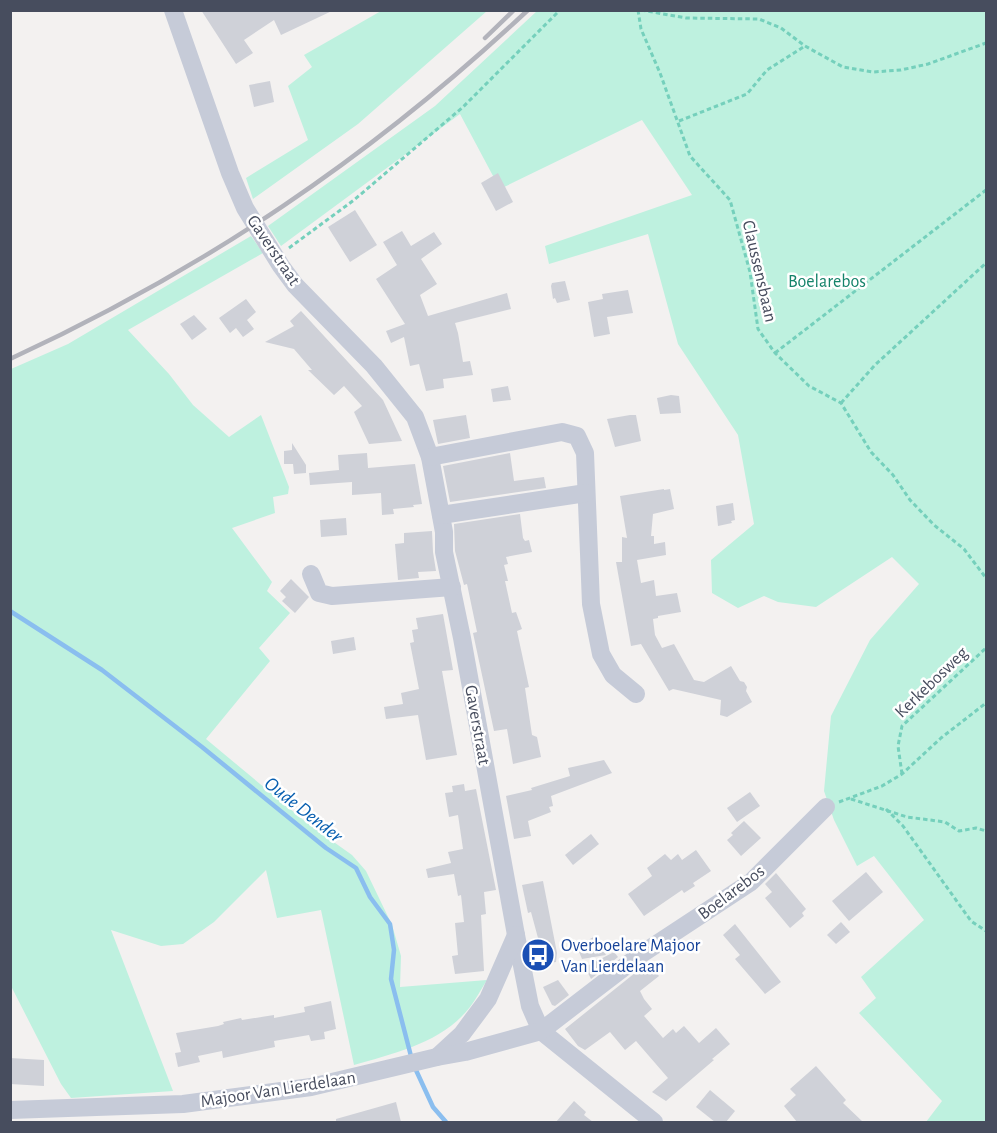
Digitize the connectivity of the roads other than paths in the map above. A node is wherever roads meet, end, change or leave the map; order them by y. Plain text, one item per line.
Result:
1 (173, 10) edge
2 (430, 457) junction
3 (586, 493) junction
4 (441, 515) junction
5 (311, 574) dead end
6 (453, 587) junction
7 (636, 694) dead end
8 (826, 807) dead end
9 (516, 935) junction
10 (541, 1031) junction
11 (423, 1060) junction
12 (10, 1110) edge
13 (654, 1122) edge

1 - 2 street, Gaverstraat
2 - 3 street
2 - 4 street, Gaverstraat
3 - 4 street
3 - 7 street
4 - 6 street, Gaverstraat
5 - 6 street
6 - 9 street, Gaverstraat
8 - 10 street, Boelarebos
9 - 10 street, Gaverstraat
9 - 11 street
10 - 11 street, Majoor Van Lierdelaan
10 - 13 street, Gaverstraat
11 - 12 street, Majoor Van Lierdelaan

